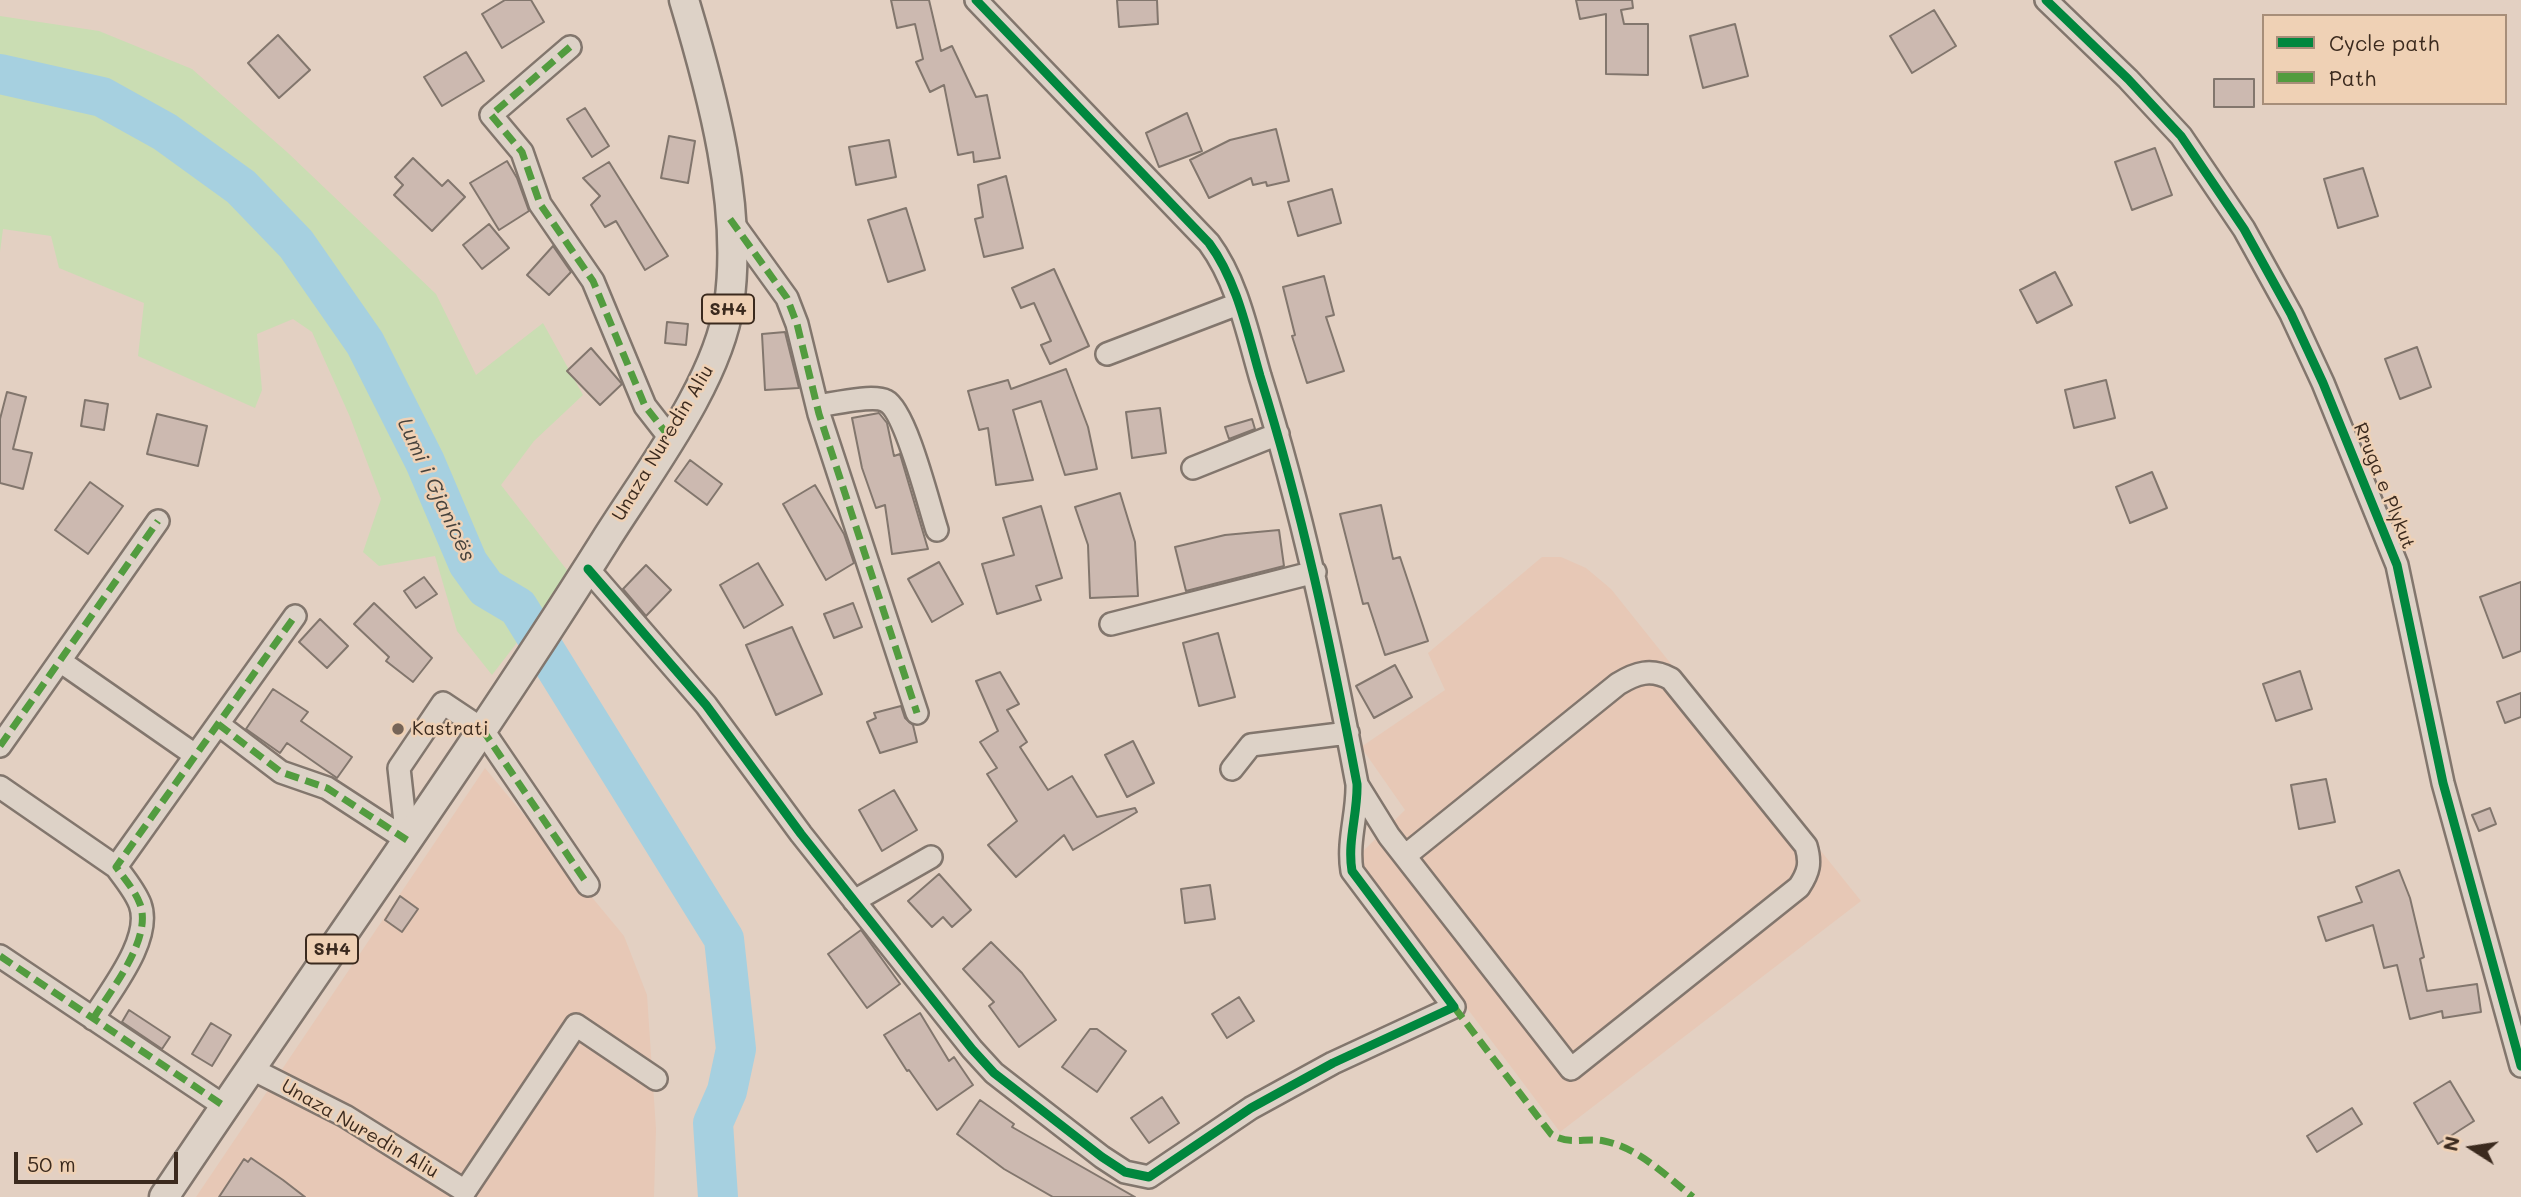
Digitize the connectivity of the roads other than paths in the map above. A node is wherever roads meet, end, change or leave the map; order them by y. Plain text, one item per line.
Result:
1 (684, 0) edge
2 (976, 0) edge
3 (2046, 0) edge
4 (570, 47) dead end
5 (730, 219) junction
6 (1238, 304) junction
7 (1107, 354) dead end
8 (817, 406) junction
9 (1279, 434) junction
10 (670, 438) junction
11 (1194, 468) dead end
12 (158, 521) dead end
13 (937, 530) dead end
14 (1315, 572) junction
15 (583, 576) junction
16 (295, 616) dead end
17 (1111, 624) dead end
18 (60, 661) junction
19 (917, 713) dead end
20 (218, 724) junction
21 (482, 729) junction
22 (1348, 733) junction
23 (0, 746) edge
24 (195, 755) junction
25 (1232, 769) dead end
26 (1357, 784) junction
27 (0, 787) edge
28 (407, 840) junction
29 (1405, 856) junction
30 (931, 857) dead end
31 (116, 867) junction
32 (588, 885) dead end
33 (854, 901) junction
34 (0, 956) edge
35 (93, 1019) junction
36 (2521, 1066) edge
37 (250, 1068) junction
38 (656, 1079) dead end
39 (224, 1106) junction
40 (164, 1197) edge

1 - 5 main road, Unaza Nuredin Aliu / SH4
2 - 6 street
3 - 36 street, Rruga e Plykut
4 - 10 street
5 - 8 street
5 - 10 main road, Unaza Nuredin Aliu / SH4
6 - 7 street
6 - 9 street
8 - 13 street
8 - 19 street
9 - 11 street
9 - 14 street
10 - 15 main road, Unaza Nuredin Aliu / SH4
12 - 18 street
14 - 17 street
14 - 22 street
15 - 21 main road, Unaza Nuredin Aliu / SH4
15 - 33 street
16 - 20 street
18 - 23 street
18 - 24 street
20 - 24 street
20 - 28 street
21 - 28 main road, Unaza Nuredin Aliu / SH4
21 - 28 street
21 - 32 street
22 - 25 street
22 - 26 street
24 - 31 street
26 - 29 street
26 - 33 street
27 - 31 street
28 - 37 main road, Unaza Nuredin Aliu / SH4
29 - 29 street
30 - 33 street
31 - 35 street
34 - 35 street
35 - 39 street
37 - 38 street, Unaza Nuredin Aliu
37 - 39 main road, Unaza Nuredin Aliu / SH4
39 - 40 main road, Unaza Nuredin Aliu / SH4

